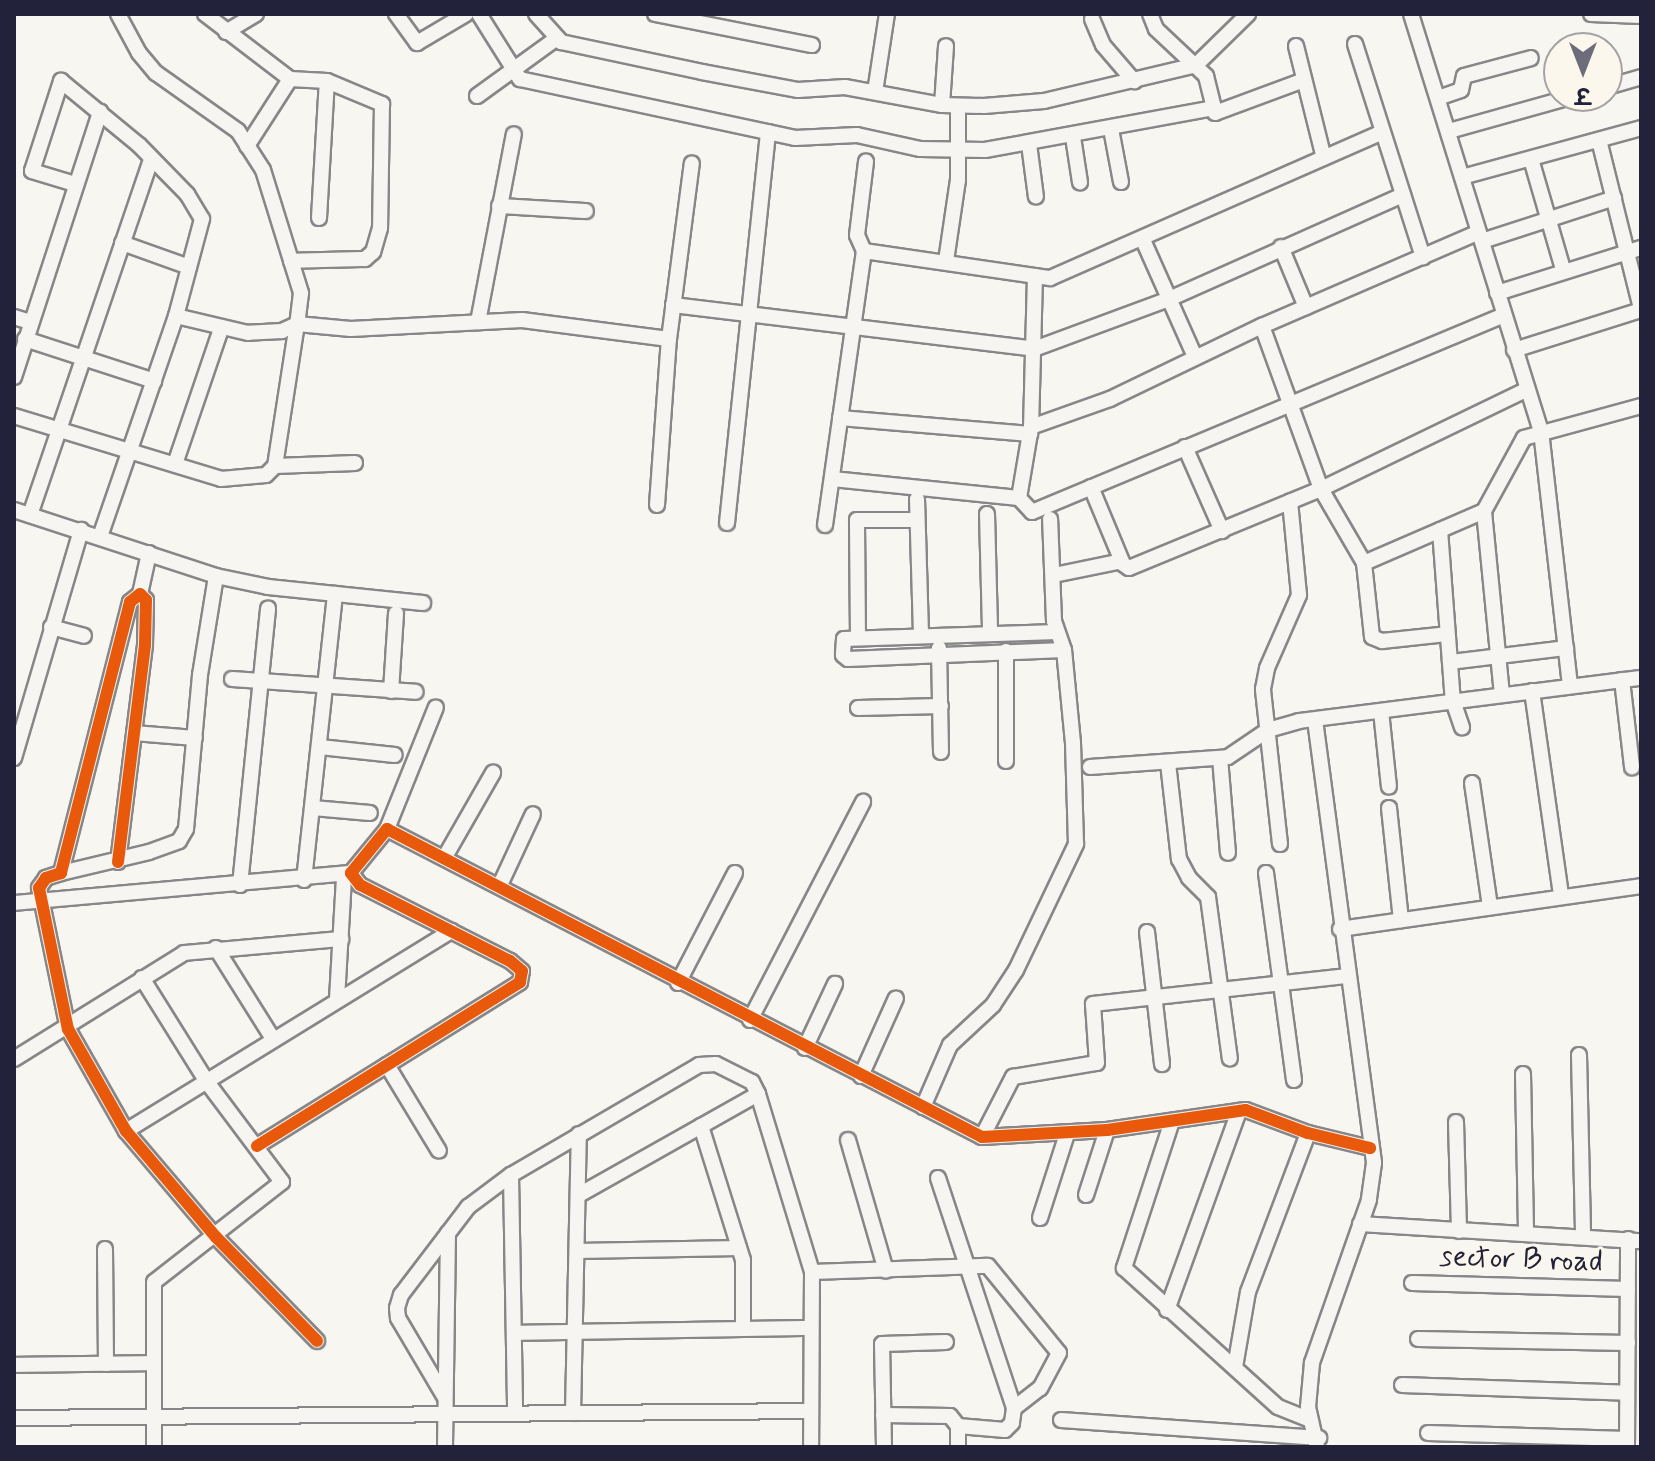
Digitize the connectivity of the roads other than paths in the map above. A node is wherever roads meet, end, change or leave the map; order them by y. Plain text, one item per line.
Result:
1 (118, 14) edge
2 (205, 14) edge
3 (256, 14) edge
4 (396, 14) edge
5 (466, 14) edge
6 (479, 14) edge
7 (536, 14) edge
8 (655, 14) edge
9 (887, 14) edge
10 (1150, 14) edge
11 (1248, 14) edge
12 (1411, 14) edge
13 (1591, 14) edge
14 (1641, 16) edge
15 (1092, 19) dead end
16 (724, 20) edge
17 (226, 32) junction
18 (557, 38) junction
19 (1355, 44) dead end
20 (812, 45) dead end
21 (946, 46) dead end
22 (1296, 46) dead end
23 (1531, 58) dead end
24 (1196, 65) junction
25 (511, 71) junction
26 (290, 79) junction
27 (1304, 80) junction
28 (327, 81) junction
29 (1134, 81) junction
30 (875, 92) junction
31 (477, 96) dead end
32 (1438, 98) junction
33 (942, 105) junction
34 (1543, 105) edge
35 (958, 106) junction
36 (1213, 108) junction
37 (100, 112) junction
38 (1641, 128) edge
39 (1111, 129) junction
40 (1449, 131) junction
41 (768, 132) junction
42 (1380, 133) junction
43 (514, 134) dead end
44 (1073, 137) junction
45 (1599, 140) junction
46 (1029, 144) junction
47 (247, 146) junction
48 (958, 151) junction
49 (1324, 158) junction
50 (1531, 159) junction
51 (150, 162) junction
52 (866, 162) dead end
53 (692, 163) dead end
54 (1462, 177) junction
55 (1080, 182) dead end
56 (1121, 182) dead end
57 (75, 184) junction
58 (1403, 195) junction
59 (1036, 197) dead end
60 (1614, 198) junction
61 (499, 206) junction
62 (586, 211) dead end
63 (1548, 217) junction
64 (319, 218) dead end
65 (1481, 236) junction
66 (1143, 240) junction
67 (122, 243) junction
68 (1281, 247) junction
69 (1634, 250) edge
70 (864, 251) junction
71 (1423, 257) junction
72 (291, 261) junction
73 (946, 261) junction
74 (189, 267) junction
75 (1563, 269) junction
76 (1035, 276) junction
77 (1497, 293) junction
78 (1169, 299) junction
79 (673, 305) junction
80 (1306, 307) junction
81 (1641, 310) edge
82 (750, 315) junction
83 (1504, 315) junction
84 (176, 316) junction
85 (14, 317) edge
86 (30, 322) junction
87 (478, 322) junction
88 (297, 324) junction
89 (1262, 326) junction
90 (854, 328) junction
91 (221, 329) junction
92 (25, 339) junction
93 (669, 339) junction
94 (1034, 349) junction
95 (1514, 350) junction
96 (1195, 357) junction
97 (84, 358) junction
98 (14, 377) edge
99 (154, 381) junction
100 (1526, 390) junction
101 (1289, 401) junction
102 (1641, 406) edge
103 (14, 416) edge
104 (840, 418) junction
105 (56, 430) junction
106 (1030, 431) junction
107 (1541, 431) junction
108 (1185, 447) junction
109 (129, 452) junction
110 (355, 463) dead end
111 (175, 464) junction
112 (275, 466) junction
113 (832, 479) junction
114 (1091, 487) junction
115 (1321, 489) junction
116 (1019, 498) junction
117 (917, 499) dead end
118 (1290, 501) junction
119 (657, 505) dead end
120 (14, 510) edge
121 (1484, 511) junction
122 (987, 514) dead end
123 (30, 515) junction
124 (1050, 519) dead end
125 (917, 520) junction
126 (727, 523) dead end
127 (825, 525) dead end
128 (81, 530) junction
129 (1440, 530) junction
130 (1222, 531) junction
131 (100, 537) junction
132 (149, 553) junction
133 (1122, 561) junction
134 (1364, 563) junction
135 (1054, 575) junction
136 (216, 576) junction
137 (140, 594) junction
138 (335, 594) junction
139 (423, 603) dead end
140 (268, 608) dead end
141 (396, 613) dead end
142 (51, 627) junction
143 (990, 632) junction
144 (1057, 632) junction
145 (1447, 634) junction
146 (921, 635) junction
147 (939, 635) junction
148 (84, 636) dead end
149 (858, 638) junction
150 (1566, 648) junction
151 (1064, 650) junction
152 (1006, 651) junction
153 (940, 655) junction
154 (1498, 656) junction
155 (1450, 662) junction
156 (1641, 678) edge
157 (232, 679) dead end
158 (1622, 680) junction
159 (262, 681) junction
160 (325, 686) junction
161 (1570, 686) junction
162 (391, 691) junction
163 (1532, 691) junction
164 (416, 692) dead end
165 (1502, 695) junction
166 (1453, 701) junction
167 (941, 706) junction
168 (436, 707) dead end
169 (858, 708) dead end
170 (1381, 711) junction
171 (1315, 720) junction
172 (1462, 727) dead end
173 (1268, 730) junction
174 (134, 733) junction
175 (195, 738) junction
176 (320, 747) junction
177 (941, 752) dead end
178 (395, 755) dead end
179 (14, 758) edge
180 (1220, 758) junction
181 (1006, 761) dead end
182 (1168, 763) junction
183 (1090, 767) dead end
184 (1632, 767) dead end
185 (493, 773) dead end
186 (1472, 783) dead end
187 (1389, 787) dead end
188 (863, 802) dead end
189 (313, 808) junction
190 (1389, 808) dead end
191 (370, 813) dead end
192 (533, 814) dead end
193 (387, 829) junction
194 (1280, 844) dead end
195 (1228, 853) dead end
196 (446, 855) junction
197 (118, 862) junction
198 (61, 873) junction
199 (735, 873) dead end
200 (1266, 873) dead end
201 (348, 875) junction
202 (304, 880) junction
203 (240, 885) junction
204 (500, 885) junction
205 (1641, 886) edge
206 (1561, 896) junction
207 (14, 903) edge
208 (42, 904) junction
209 (1490, 907) junction
210 (1401, 920) junction
211 (1340, 929) junction
212 (451, 931) junction
213 (1147, 932) dead end
214 (341, 939) junction
215 (216, 948) junction
216 (1345, 976) junction
217 (142, 978) junction
218 (1280, 981) junction
219 (678, 983) junction
220 (835, 984) dead end
221 (1224, 990) junction
222 (1154, 997) junction
223 (896, 998) dead end
224 (337, 999) junction
225 (750, 1020) junction
226 (68, 1029) junction
227 (273, 1039) junction
228 (805, 1048) junction
229 (1579, 1055) dead end
230 (14, 1059) edge
231 (1230, 1059) dead end
232 (1162, 1064) dead end
233 (387, 1065) junction
234 (1523, 1074) dead end
235 (861, 1076) junction
236 (1294, 1080) dead end
237 (207, 1082) junction
238 (758, 1094) junction
239 (923, 1107) junction
240 (1239, 1111) junction
241 (1172, 1121) junction
242 (1456, 1122) dead end
243 (701, 1126) junction
244 (1107, 1130) junction
245 (126, 1131) junction
246 (1308, 1133) junction
247 (579, 1134) junction
248 (1067, 1134) junction
249 (982, 1137) junction
250 (848, 1140) dead end
251 (257, 1146) junction
252 (1370, 1148) junction
253 (439, 1151) dead end
254 (511, 1175) junction
255 (938, 1178) dead end
256 (579, 1195) junction
257 (1086, 1195) dead end
258 (1040, 1218) dead end
259 (1360, 1224) junction
260 (1459, 1231) junction
261 (448, 1232) junction
262 (1526, 1234) junction
263 (1583, 1235) junction
264 (216, 1237) junction
265 (1635, 1240) edge
266 (739, 1248) junction
267 (105, 1249) dead end
268 (577, 1251) junction
269 (964, 1268) junction
270 (886, 1271) junction
271 (812, 1272) junction
272 (1412, 1283) dead end
273 (1628, 1289) junction
274 (1167, 1310) junction
275 (810, 1328) junction
276 (575, 1329) junction
277 (743, 1329) junction
278 (515, 1333) junction
279 (1418, 1339) dead end
280 (317, 1341) dead end
281 (946, 1342) dead end
282 (1628, 1343) junction
283 (154, 1363) junction
284 (106, 1364) junction
285 (14, 1365) edge
286 (1235, 1367) junction
287 (1402, 1385) dead end
288 (1627, 1393) junction
289 (444, 1396) junction
290 (1014, 1408) junction
291 (810, 1411) junction
292 (573, 1413) junction
293 (515, 1414) junction
294 (445, 1415) junction
295 (883, 1415) junction
296 (154, 1417) junction
297 (14, 1418) edge
298 (1061, 1420) dead end
299 (1311, 1420) junction
300 (958, 1426) junction
301 (1428, 1433) dead end
302 (1515, 1442) edge
303 (1318, 1443) edge
304 (1558, 1443) edge
305 (1627, 1443) edge
306 (154, 1447) edge
307 (445, 1447) edge
308 (811, 1447) edge
309 (884, 1447) edge
310 (958, 1447) edge

1 - 47 street
2 - 17 street
3 - 17 street
4 - 5 street
6 - 25 street
7 - 18 street
8 - 16 street
9 - 30 street
10 - 24 street
11 - 24 street
12 - 32 street
13 - 14 street
15 - 29 street
16 - 20 street
17 - 26 street
18 - 25 street
18 - 30 street
19 - 42 street
21 - 33 street
22 - 27 street
23 - 32 street
24 - 29 street
24 - 36 street
25 - 31 street
25 - 41 street
26 - 28 street
26 - 47 street
27 - 36 street
27 - 49 street
28 - 64 street
28 - 72 street
29 - 35 street
30 - 33 street
32 - 40 street
33 - 35 street
34 - 40 street
35 - 48 street
36 - 39 street
37 - 51 street
37 - 57 street
37 - 57 street
38 - 45 street
39 - 44 street
39 - 56 street
40 - 54 street
41 - 48 street
41 - 82 street
42 - 49 street
42 - 58 street
43 - 61 street
44 - 46 street
44 - 55 street
45 - 50 street
45 - 60 street
46 - 48 street
46 - 59 street
47 - 72 street
48 - 73 street
49 - 66 street
50 - 54 street
50 - 63 street
51 - 67 street
51 - 74 street
52 - 70 street
53 - 79 street
54 - 65 street
57 - 86 street
58 - 68 street
58 - 71 street
60 - 63 street
60 - 69 street
61 - 62 street
61 - 87 street
63 - 65 street
63 - 75 street
65 - 71 street
65 - 77 street
66 - 76 street
66 - 78 street
67 - 74 street
67 - 97 street
68 - 78 street
68 - 80 street
69 - 75 street
69 - 81 street
70 - 73 street
70 - 90 street
71 - 80 street
72 - 88 street
73 - 76 street
74 - 84 street
75 - 77 street
76 - 94 street
77 - 83 street
78 - 94 street
78 - 96 street
79 - 82 street
79 - 93 street
80 - 89 street
81 - 95 street
82 - 90 street
82 - 126 street
83 - 95 street
83 - 101 street
84 - 91 street
84 - 99 street
85 - 86 street
86 - 92 street
87 - 88 street
87 - 93 street
88 - 91 street
88 - 112 street
89 - 96 street
89 - 101 street
90 - 94 street
90 - 104 street
91 - 111 street
92 - 97 street
92 - 98 street
93 - 119 street
94 - 106 street
95 - 100 street
96 - 106 street
97 - 99 street
97 - 105 street
99 - 109 street
100 - 107 street
100 - 115 street
101 - 108 street
101 - 115 street
102 - 107 street
103 - 105 street
104 - 106 street
104 - 113 street
105 - 109 street
105 - 123 street
106 - 116 street
107 - 121 street
107 - 150 street
108 - 114 street
108 - 130 street
109 - 111 street
109 - 131 street
110 - 112 street
111 - 112 street
113 - 116 street
113 - 127 street
114 - 116 street
114 - 133 street
115 - 118 street
115 - 134 street
117 - 125 street
118 - 130 street
118 - 173 street
120 - 123 street
121 - 129 street
121 - 154 street
122 - 143 street
123 - 128 street
124 - 135 street
125 - 146 street
125 - 149 street
128 - 131 street
128 - 142 street
129 - 134 street
129 - 145 street
130 - 133 street
131 - 132 street
132 - 136 street
132 - 137 street
133 - 135 street
134 - 145 street
135 - 144 street
136 - 138 street
136 - 175 street
137 - 174 street
137 - 198 street
138 - 139 street
138 - 160 street
140 - 159 street
141 - 162 street
142 - 148 street
142 - 179 street
143 - 144 street
143 - 147 street
144 - 151 street
145 - 155 street
146 - 147 street
146 - 149 street
147 - 153 street
149 - 153 street
150 - 154 street
150 - 161 street
151 - 152 street
151 - 239 street
152 - 153 street
152 - 181 street
153 - 167 street
154 - 155 street
154 - 165 street
155 - 166 street
156 - 158 street
157 - 159 street
158 - 161 street
158 - 184 street
159 - 160 street
159 - 203 street
160 - 162 street
160 - 176 street
161 - 163 street
162 - 164 street
163 - 165 street
163 - 206 street
165 - 166 street
166 - 170 street
166 - 172 street
167 - 169 street
167 - 177 street
168 - 193 street
170 - 171 street
170 - 187 street
171 - 173 street
171 - 211 street
173 - 180 street
173 - 194 street
174 - 175 street
174 - 197 street
175 - 197 street
176 - 178 street
176 - 189 street
180 - 182 street
180 - 195 street
182 - 183 street
182 - 221 street
185 - 196 street
186 - 209 street
188 - 225 street
189 - 191 street
189 - 202 street
190 - 210 street
192 - 204 street
193 - 196 street
193 - 201 street
196 - 204 street
197 - 198 street
198 - 208 street
199 - 219 street
200 - 218 street
201 - 202 street
201 - 212 street
201 - 214 street
202 - 203 street
203 - 208 street
204 - 219 street
205 - 206 street
206 - 209 street
207 - 208 street
208 - 226 street
209 - 210 street
210 - 211 street
211 - 216 street
212 - 224 street
212 - 233 street
213 - 222 street
214 - 215 street
214 - 224 street
215 - 217 street
215 - 227 street
216 - 218 street
216 - 252 street
217 - 226 street
217 - 237 street
218 - 221 street
218 - 236 street
219 - 225 street
220 - 228 street
221 - 222 street
221 - 231 street
222 - 232 street
222 - 249 street
223 - 235 street
224 - 227 street
225 - 228 street
226 - 230 street
226 - 245 street
227 - 237 street
228 - 235 street
229 - 263 street
233 - 251 street
233 - 253 street
234 - 262 street
235 - 239 street
237 - 245 street
237 - 251 street
238 - 243 street
238 - 247 street
238 - 271 street
239 - 249 street
240 - 241 street
240 - 246 street
240 - 274 street
241 - 244 street
241 - 274 street
242 - 260 street
243 - 256 street
243 - 266 street
244 - 248 street
244 - 257 street
245 - 264 street
246 - 252 street
246 - 286 street
247 - 254 street
247 - 256 street
248 - 249 street
248 - 258 street
250 - 270 street
251 - 264 street
252 - 259 street
254 - 261 street
254 - 278 street
255 - 269 street
256 - 268 street
259 - 260 street
259 - 299 street
260 - 262 street
261 - 289 street
261 - 289 street
262 - 263 street
263 - 265 street
264 - 280 street
264 - 283 street
265 - 273 street
266 - 268 street
266 - 277 street
267 - 284 street
268 - 276 street
269 - 270 street
269 - 290 street
269 - 290 street
270 - 271 street
271 - 275 street
272 - 273 street, sector B road
273 - 282 street
274 - 286 street
275 - 277 street
275 - 291 street
276 - 277 street
276 - 278 street
276 - 292 street
278 - 293 street
279 - 282 street
281 - 295 street
282 - 288 street
283 - 284 street
283 - 296 street
284 - 285 street
286 - 299 street
287 - 288 street
288 - 305 street
289 - 294 street
290 - 300 street
291 - 292 street
291 - 308 street
292 - 293 street
293 - 294 street
294 - 296 street
294 - 307 street
295 - 300 street
295 - 309 street
296 - 297 street
296 - 306 street
298 - 303 street
299 - 303 street
300 - 310 street
301 - 302 street
302 - 304 street
304 - 305 street

